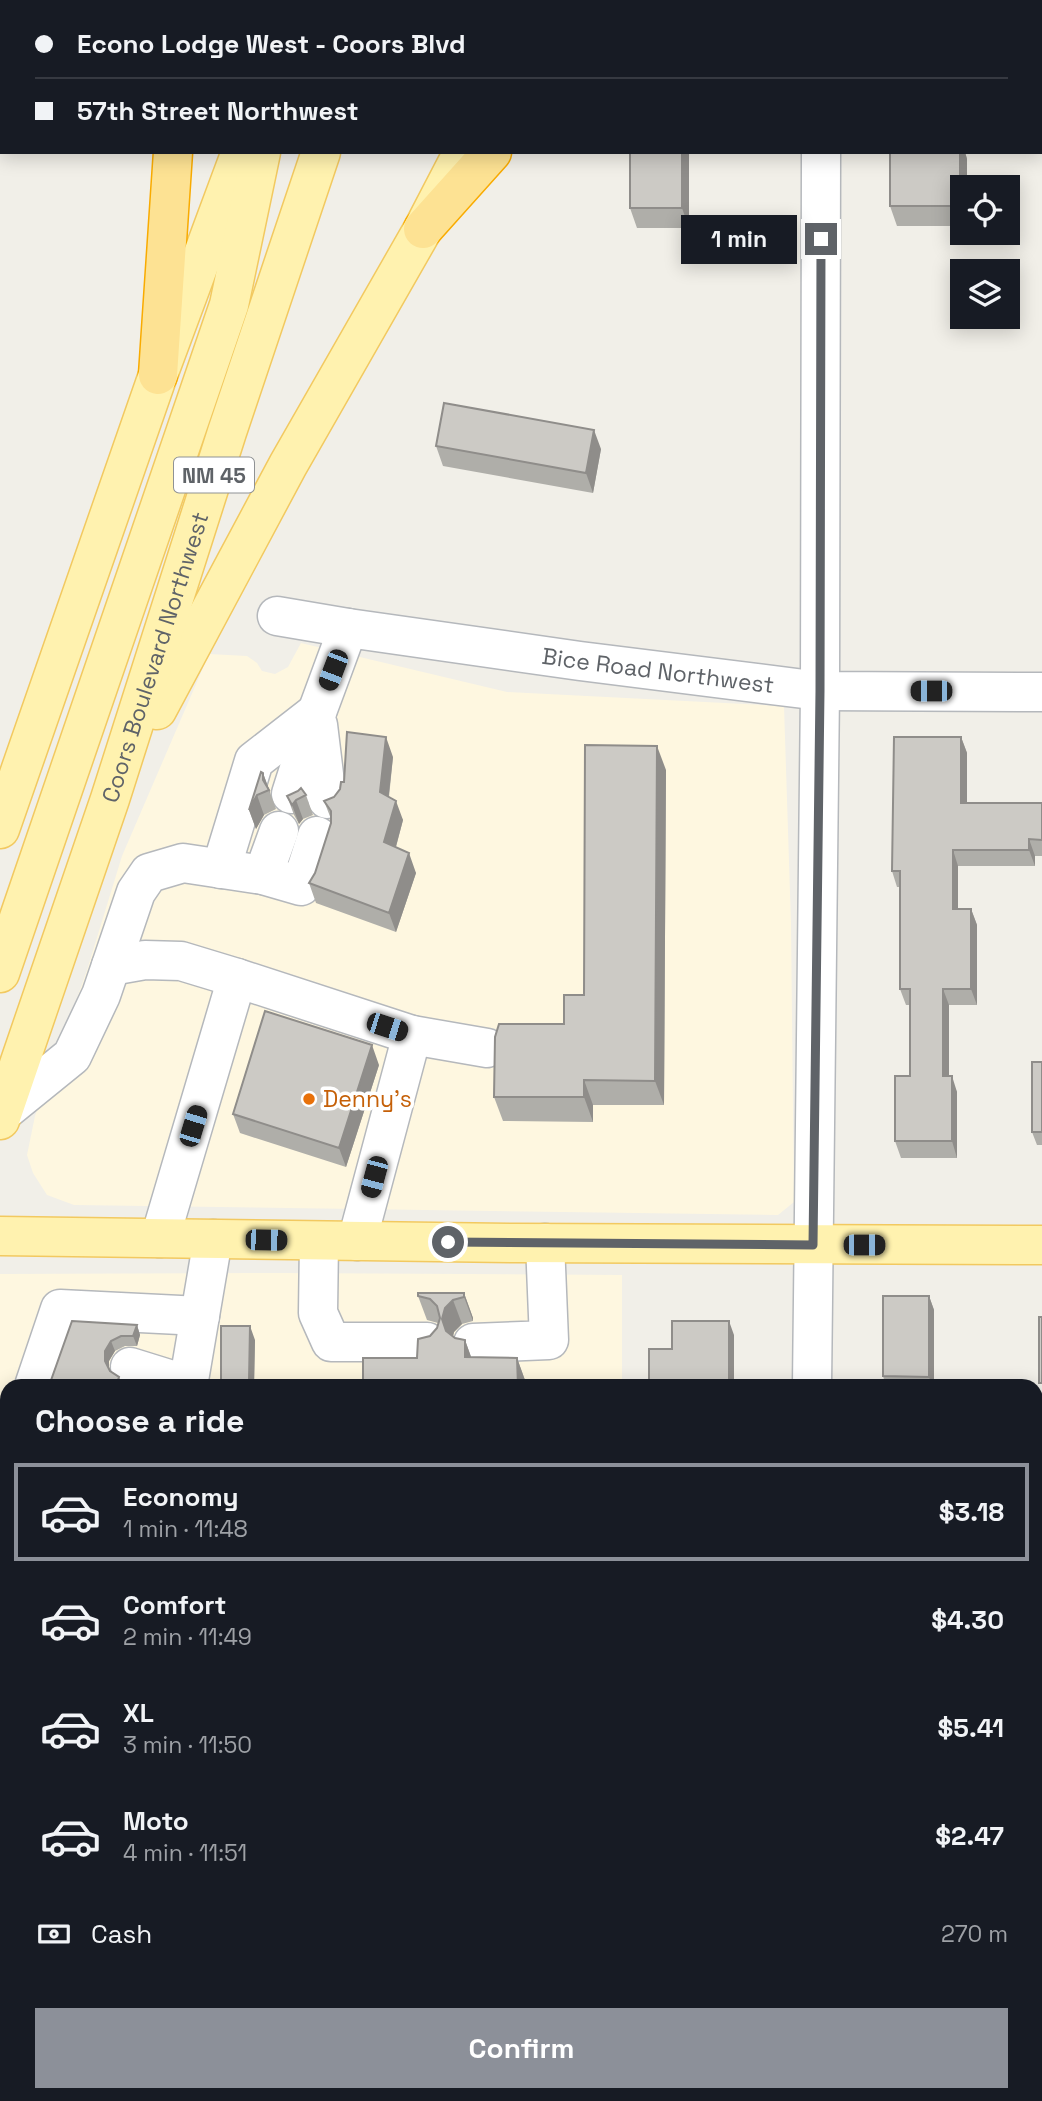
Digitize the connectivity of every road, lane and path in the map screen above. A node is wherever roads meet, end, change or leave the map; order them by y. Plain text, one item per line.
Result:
1 (173, 154) edge
2 (240, 154) edge
3 (261, 154) edge
4 (320, 154) edge
5 (462, 154) edge
6 (490, 154) edge
7 (821, 154) edge
8 (423, 229) junction
9 (158, 375) junction
10 (277, 615) dead end
11 (348, 628) junction
12 (820, 691) junction
13 (1042, 691) edge
14 (317, 712) junction
15 (309, 796) edge
16 (110, 799) junction
17 (0, 829) edge
18 (279, 831) dead end
19 (317, 836) dead end
20 (221, 869) junction
21 (263, 876) junction
22 (111, 966) junction
23 (0, 973) edge
24 (237, 978) junction
25 (411, 1035) junction
26 (487, 1048) dead end
27 (1, 1116) edge
28 (0, 1236) edge
29 (160, 1238) junction
30 (213, 1239) junction
31 (319, 1241) junction
32 (357, 1241) junction
33 (545, 1243) junction
34 (813, 1245) junction
35 (1042, 1245) edge
36 (200, 1316) junction
37 (427, 1342) edge
38 (473, 1343) dead end
39 (130, 1367) dead end
40 (38, 1379) edge
41 (169, 1379) edge
42 (189, 1379) edge
43 (812, 1379) edge

1 - 9 highway
2 - 9 main road
3 - 23 main road
4 - 16 main road, Coors Boulevard Northwest / NM 45
5 - 8 main road
6 - 8 highway
7 - 12 street
8 - 16 main road
9 - 17 main road
10 - 11 street, Bice Road Northwest
11 - 12 street, Bice Road Northwest
11 - 14 street
12 - 13 street, Bice Road Northwest
12 - 34 street
14 - 15 street
14 - 20 street
16 - 27 main road, Coors Boulevard Northwest / NM 45
18 - 21 street
19 - 21 street
20 - 21 street
20 - 22 street
22 - 24 street
22 - 27 street
24 - 25 street
24 - 29 street
25 - 26 street
25 - 32 street
28 - 29 main road
29 - 30 main road
30 - 31 main road
30 - 36 street
31 - 32 main road
31 - 37 street
32 - 33 main road
33 - 34 main road
33 - 38 street
34 - 35 main road
34 - 43 street
36 - 40 street
36 - 42 street
39 - 41 street

